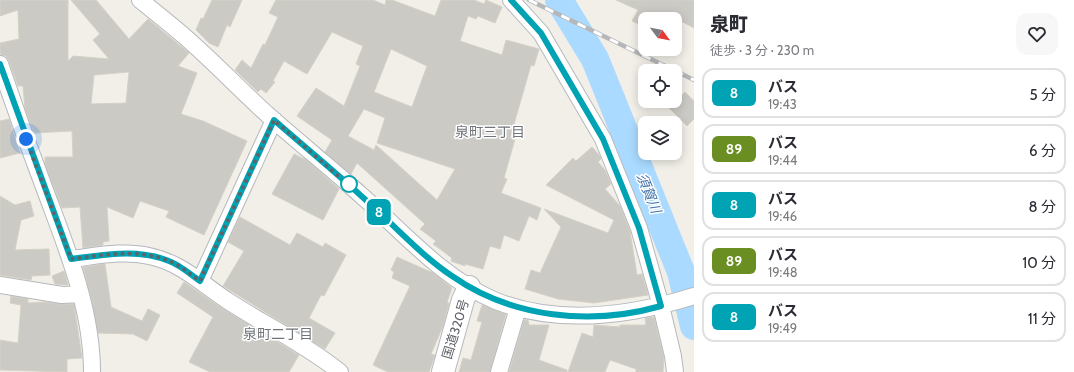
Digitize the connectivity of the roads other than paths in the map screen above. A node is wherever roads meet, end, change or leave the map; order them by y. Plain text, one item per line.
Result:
1 (140, 0) edge
2 (511, 0) edge
3 (0, 64) edge
4 (6, 104) edge
5 (274, 120) junction
6 (71, 259) junction
7 (200, 281) junction
8 (0, 285) edge
9 (469, 287) junction
10 (81, 294) junction
11 (694, 296) edge
12 (666, 305) junction
13 (518, 308) junction
14 (92, 372) edge
15 (340, 372) edge
16 (442, 372) edge
17 (499, 372) edge
18 (675, 372) edge

1 - 5 street
2 - 12 street
3 - 4 street
4 - 6 street
5 - 7 street
5 - 9 street
6 - 7 street
6 - 10 street
7 - 15 street
8 - 10 street
9 - 13 street
9 - 16 street, 国道320号
10 - 14 street
11 - 12 street
12 - 13 street
12 - 18 street
13 - 17 street

